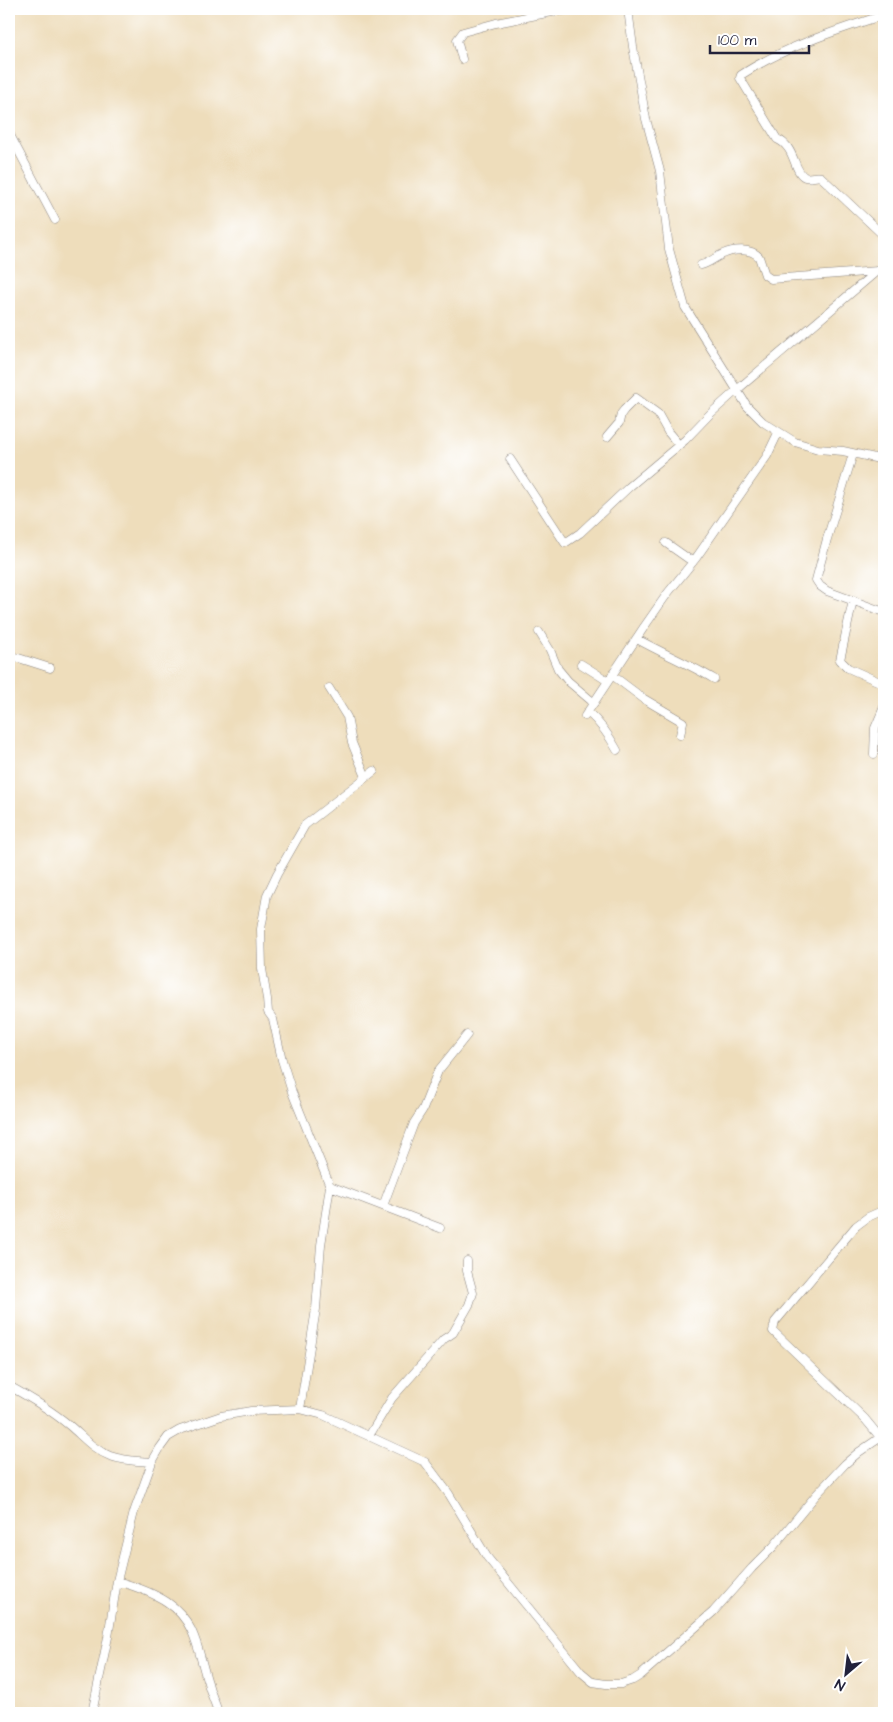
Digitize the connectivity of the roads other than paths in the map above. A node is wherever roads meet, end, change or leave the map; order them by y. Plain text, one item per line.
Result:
1 (593, 9) edge
2 (628, 9) edge
3 (884, 15) edge
4 (462, 59) dead end
5 (9, 133) edge
6 (55, 220) dead end
7 (884, 236) edge
8 (701, 265) dead end
9 (881, 268) edge
10 (738, 389) junction
11 (778, 433) junction
12 (607, 437) dead end
13 (679, 445) junction
14 (853, 454) junction
15 (510, 459) dead end
16 (884, 460) edge
17 (666, 543) dead end
18 (693, 562) junction
19 (854, 600) junction
20 (884, 612) edge
21 (540, 632) dead end
22 (637, 638) junction
23 (9, 655) edge
24 (580, 664) dead end
25 (50, 668) dead end
26 (610, 678) junction
27 (714, 679) dead end
28 (884, 684) edge
29 (329, 688) dead end
30 (594, 703) junction
31 (884, 707) edge
32 (680, 735) dead end
33 (617, 750) dead end
34 (874, 754) dead end
35 (374, 771) dead end
36 (366, 777) junction
37 (468, 1035) dead end
38 (330, 1186) junction
39 (383, 1206) junction
40 (884, 1210) edge
41 (440, 1228) dead end
42 (467, 1261) dead end
43 (9, 1386) edge
44 (300, 1409) junction
45 (369, 1436) junction
46 (882, 1440) edge
47 (152, 1462) junction
48 (117, 1581) junction
49 (9, 1710) edge
50 (17, 1713) edge
51 (92, 1713) edge
52 (217, 1713) edge

1 - 4 street
2 - 10 street
3 - 7 street
5 - 6 street
8 - 9 street
9 - 10 street
10 - 11 street
10 - 13 street
11 - 14 street
11 - 18 street
12 - 13 street
13 - 15 street
14 - 16 street
14 - 19 street
17 - 18 street
18 - 22 street
19 - 20 street
19 - 28 street
21 - 30 street
22 - 26 street
22 - 27 street
23 - 25 street
24 - 26 street
26 - 30 street
26 - 32 street
29 - 36 street
30 - 33 street
31 - 34 street
35 - 36 street
36 - 38 street
37 - 39 street
38 - 39 street
38 - 44 street
39 - 41 street
40 - 46 street
42 - 45 street
43 - 47 street
44 - 45 street
44 - 47 street
45 - 46 street
47 - 48 street
48 - 51 street
48 - 52 street
49 - 50 street

